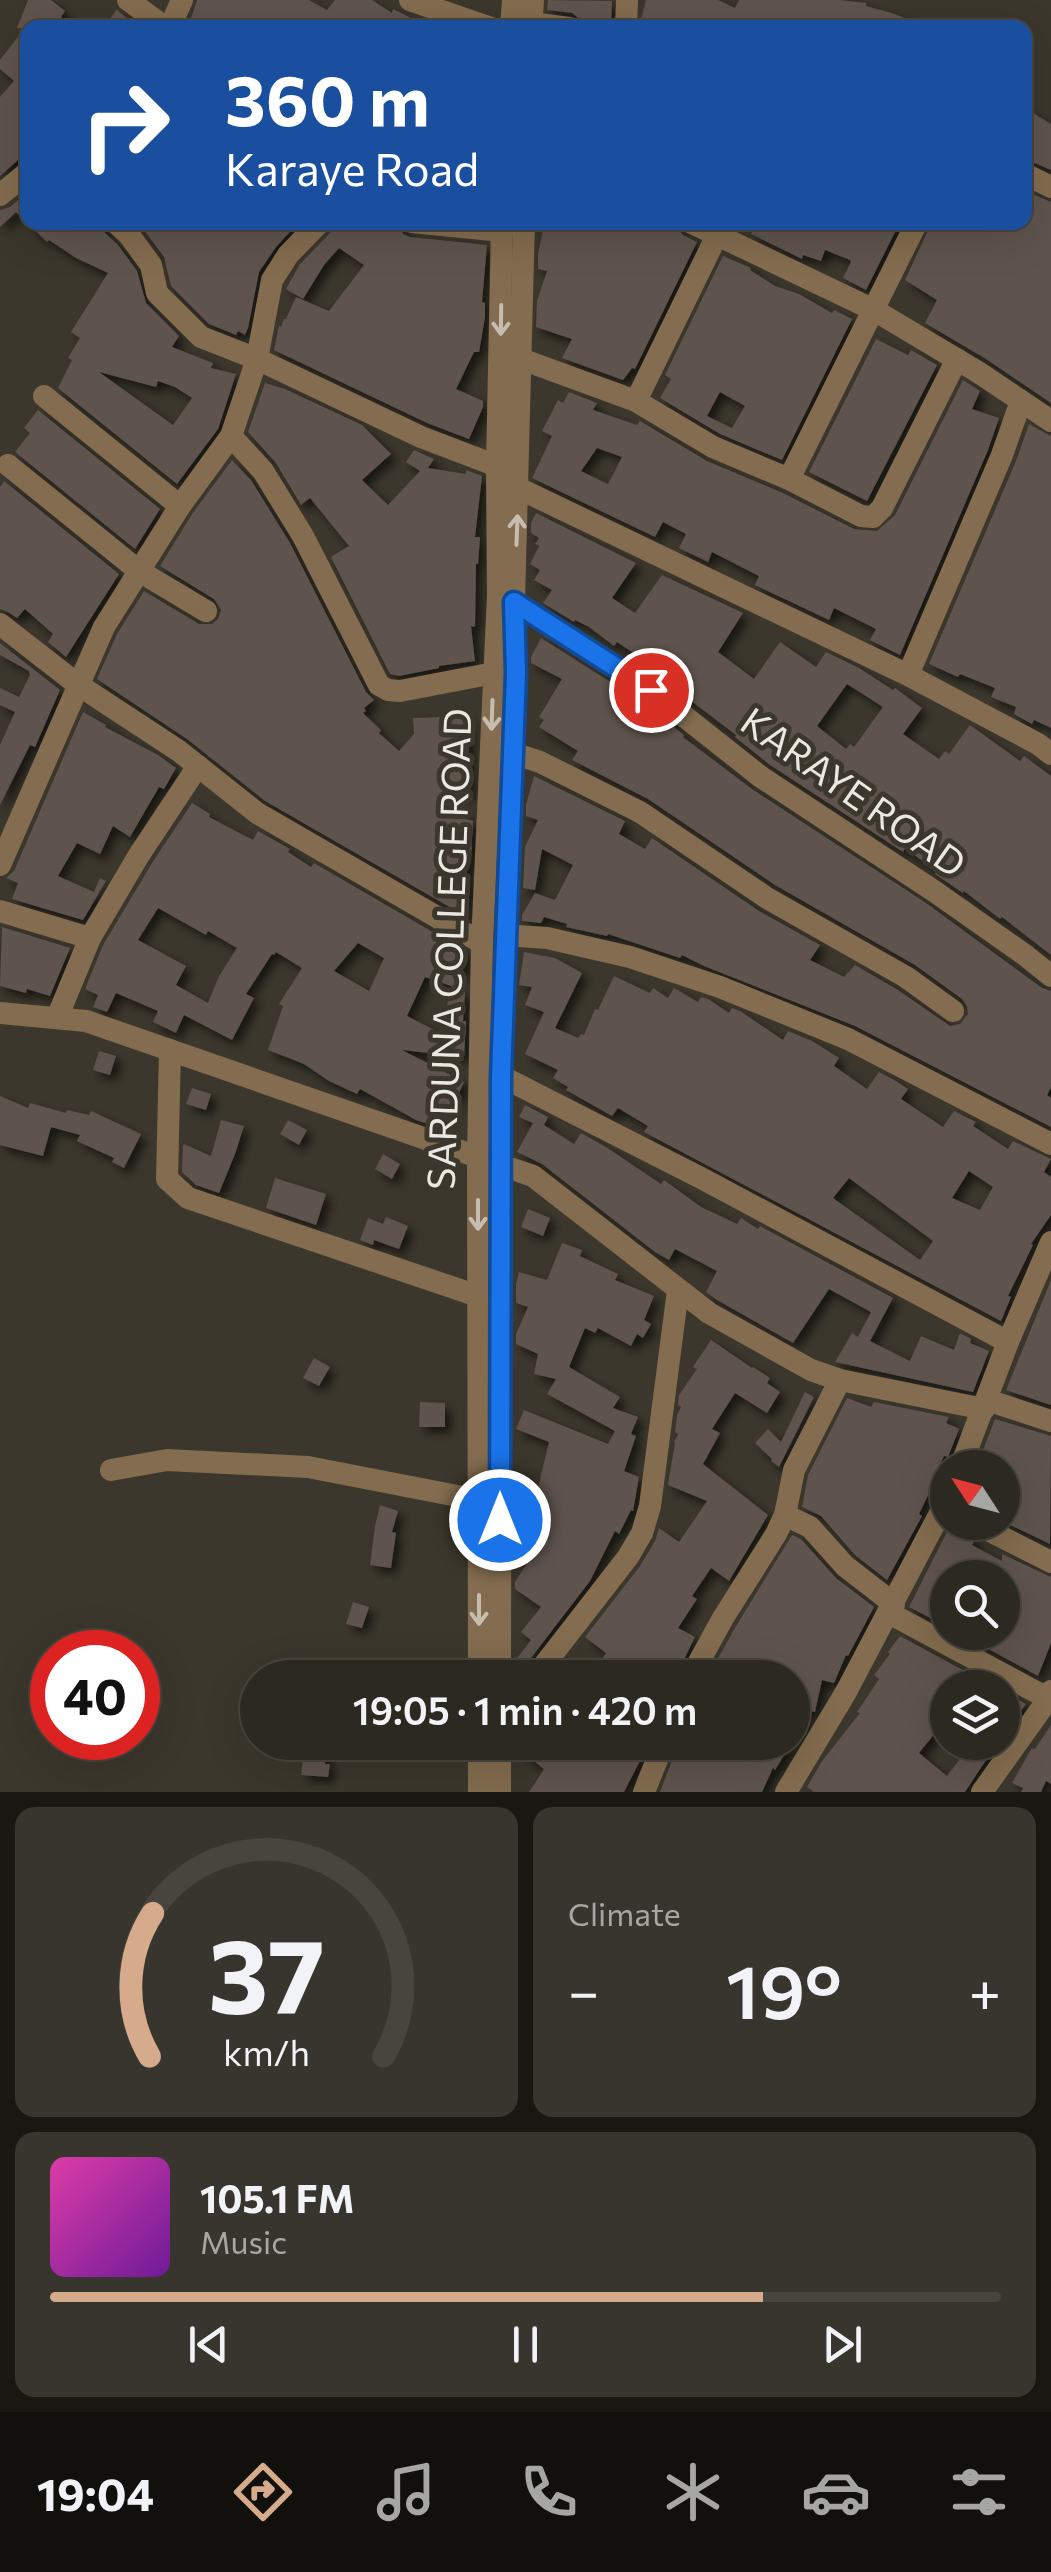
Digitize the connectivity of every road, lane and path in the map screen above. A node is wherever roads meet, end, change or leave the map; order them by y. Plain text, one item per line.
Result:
1 (128, 0) edge
2 (410, 0) edge
3 (513, 0) edge
4 (157, 20) edge
5 (468, 20) edge
6 (526, 20) edge
7 (20, 179) edge
8 (0, 196) edge
9 (124, 230) edge
10 (312, 230) edge
11 (502, 230) edge
12 (524, 230) edge
13 (720, 230) edge
14 (722, 230) edge
15 (913, 230) edge
16 (874, 310) junction
17 (257, 358) junction
18 (521, 359) junction
19 (958, 360) junction
20 (44, 396) dead end
21 (636, 401) junction
22 (1021, 401) junction
23 (1051, 421) edge
24 (231, 436) junction
25 (8, 465) dead end
26 (497, 466) junction
27 (788, 479) junction
28 (518, 488) junction
29 (180, 506) junction
30 (139, 571) junction
31 (506, 598) junction
32 (206, 611) dead end
33 (0, 624) edge
34 (494, 673) junction
35 (908, 674) junction
36 (77, 684) junction
37 (1047, 747) edge
38 (513, 752) junction
39 (198, 766) junction
40 (9, 819) edge
41 (499, 819) junction
42 (0, 866) edge
43 (0, 911) edge
44 (90, 938) junction
45 (494, 939) junction
46 (1051, 976) edge
47 (953, 1011) dead end
48 (0, 1012) edge
49 (58, 1018) junction
50 (170, 1050) junction
51 (501, 1076) junction
52 (1051, 1144) edge
53 (478, 1156) junction
54 (501, 1165) junction
55 (1051, 1242) edge
56 (678, 1290) junction
57 (478, 1296) junction
58 (1008, 1342) junction
59 (840, 1380) junction
60 (985, 1405) junction
61 (1051, 1422) edge
62 (967, 1450) edge
63 (111, 1470) dead end
64 (478, 1500) junction
65 (784, 1515) junction
66 (930, 1536) edge
67 (1008, 1540) edge
68 (1051, 1562) edge
69 (891, 1609) junction
70 (479, 1660) edge
71 (500, 1660) edge
72 (548, 1660) edge
73 (700, 1660) edge
74 (1050, 1696) edge
75 (479, 1760) edge
76 (500, 1760) edge
77 (657, 1760) edge
78 (480, 1792) edge
79 (500, 1792) edge
80 (644, 1792) edge
81 (786, 1792) edge
82 (982, 1792) edge

1 - 4 street
2 - 5 street
3 - 6 street
7 - 8 street
9 - 17 street
10 - 17 street
11 -> 26 street, SARDUNA COLLEGE ROAD
12 - 18 street, SARDUNA COLLEGE ROAD
13 - 21 street
14 - 16 street
15 - 16 street
16 - 19 street
16 - 27 street
17 - 24 street
17 - 26 street
18 - 21 street
18 - 28 street, SARDUNA COLLEGE ROAD
19 - 22 street
19 - 27 street
20 - 29 street
21 - 27 street
22 - 23 street
22 - 35 street
24 - 29 street
24 - 34 street
25 - 30 street
26 - 31 street, SARDUNA COLLEGE ROAD
31 -> 28 street, SARDUNA COLLEGE ROAD
28 - 35 street
29 - 30 street
30 - 32 street
30 - 36 street
31 - 34 street, SARDUNA COLLEGE ROAD
31 - 38 street, SARDUNA COLLEGE ROAD
31 - 46 street, KARAYE ROAD
33 - 36 street
34 -> 41 street, SARDUNA COLLEGE ROAD
35 - 37 street
36 - 39 street
36 - 40 street
38 - 41 street, SARDUNA COLLEGE ROAD
38 - 47 street
39 - 44 street
39 - 45 street
40 - 42 street
41 - 45 street, SARDUNA COLLEGE ROAD
43 - 44 street
44 - 49 street
45 - 51 street, SARDUNA COLLEGE ROAD
45 - 52 street
45 - 53 street, SARDUNA COLLEGE ROAD
48 - 49 street
49 - 50 street
50 - 53 street
50 - 57 street
51 - 54 street, SARDUNA COLLEGE ROAD
51 - 58 street
53 -> 57 street, SARDUNA COLLEGE ROAD
54 - 56 street
54 - 71 street, SARDUNA COLLEGE ROAD
55 - 58 street
56 - 59 street
56 - 72 street
57 - 64 street, SARDUNA COLLEGE ROAD
58 - 60 street
59 - 60 street
59 - 65 street
60 - 61 street
60 - 62 street
63 - 64 street
64 -> 70 street, SARDUNA COLLEGE ROAD
65 - 69 street
65 - 73 street
66 - 69 street
67 - 68 street
69 - 74 street
69 - 81 street
74 - 82 street
75 - 78 street
76 - 79 street
77 - 80 street

